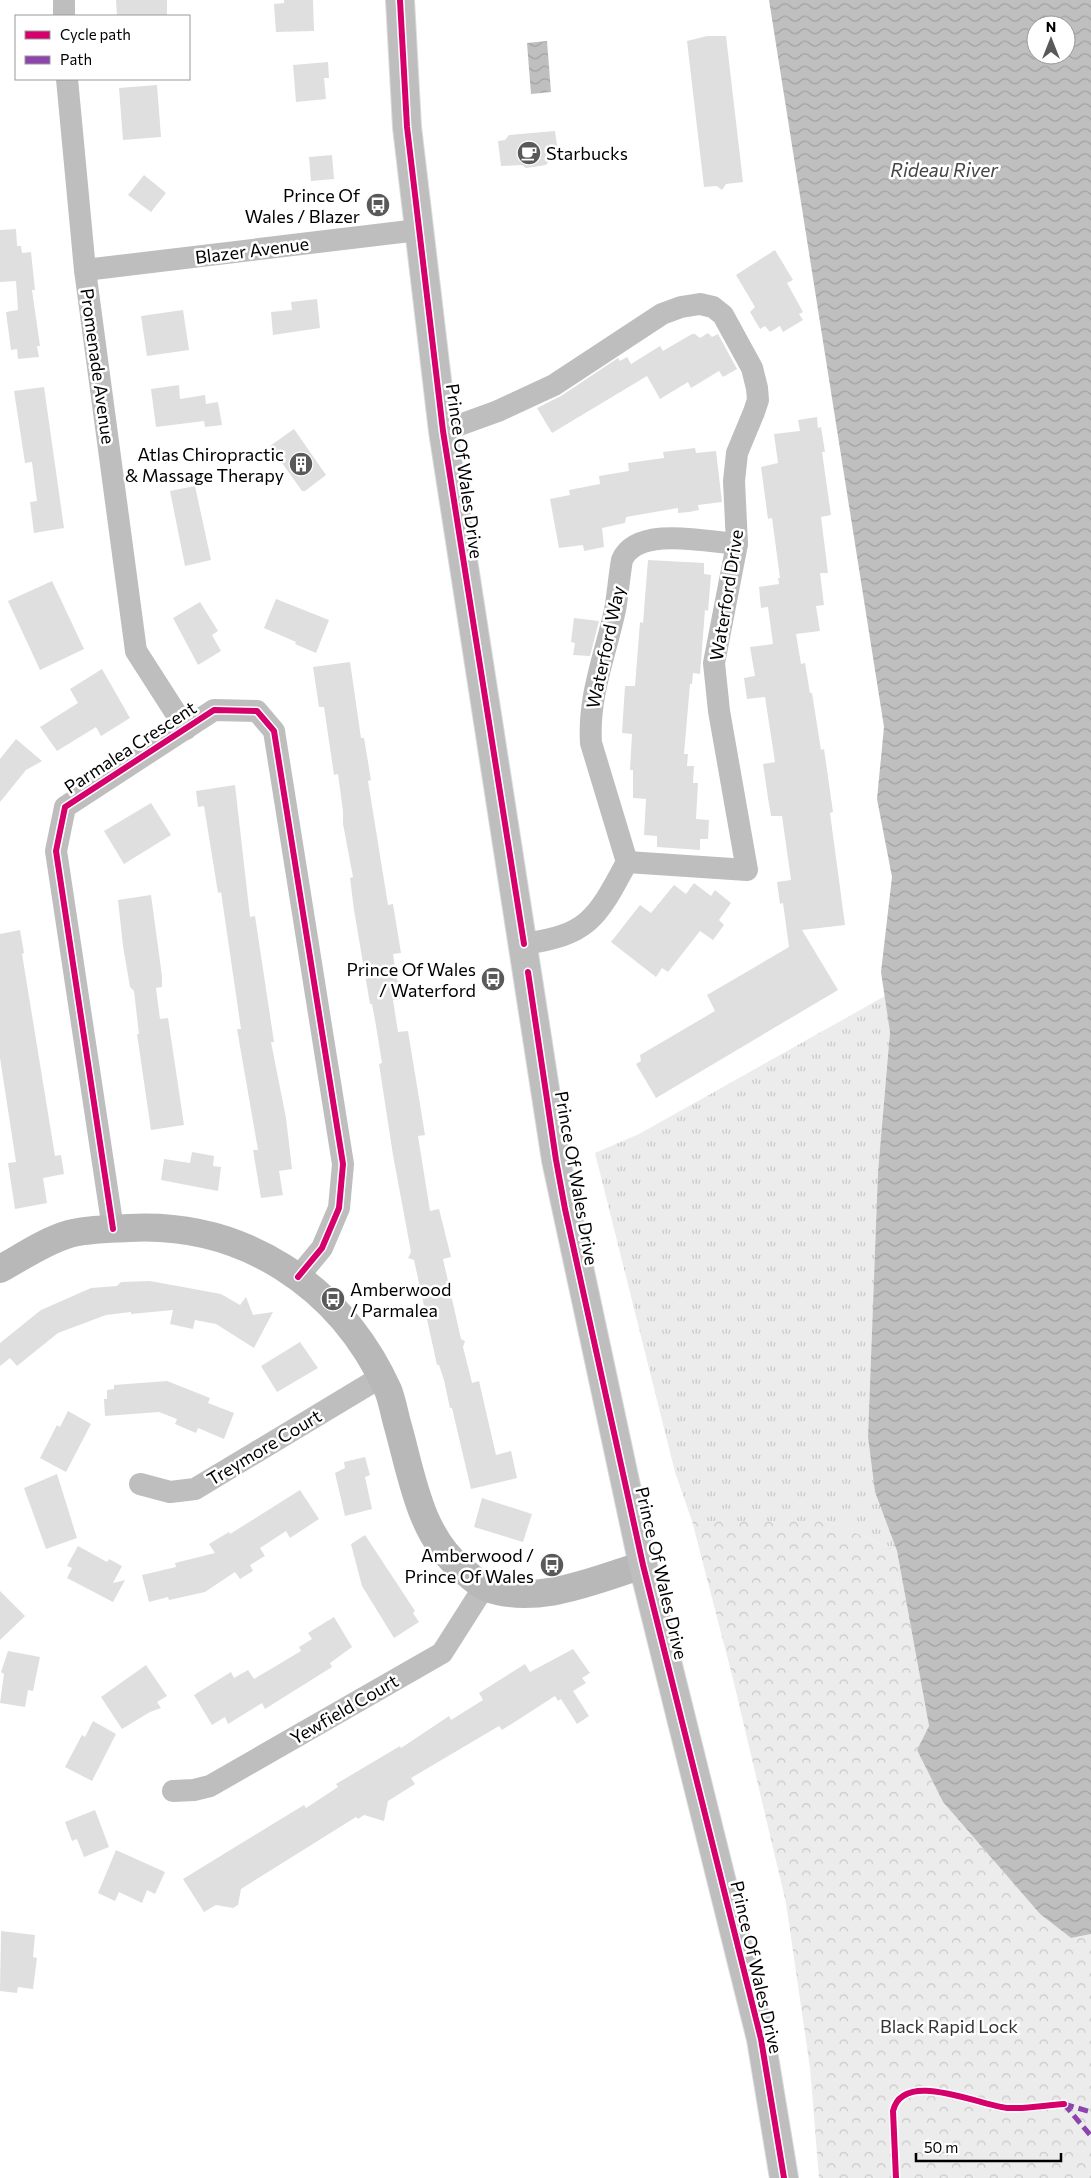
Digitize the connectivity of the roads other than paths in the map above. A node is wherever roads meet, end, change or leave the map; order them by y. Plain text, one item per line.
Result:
1 (64, 0) edge
2 (400, 0) edge
3 (64, 15) edge
4 (67, 80) edge
5 (418, 230) junction
6 (85, 270) junction
7 (443, 431) junction
8 (738, 544) junction
9 (186, 729) junction
10 (627, 862) junction
11 (524, 944) junction
12 (113, 1228) junction
13 (0, 1269) edge
14 (298, 1277) junction
15 (381, 1377) junction
16 (140, 1484) dead end
17 (644, 1565) junction
18 (484, 1587) junction
19 (173, 1791) dead end
20 (784, 2178) edge

1 - 3 street
2 - 5 main road, Prince Of Wales Drive
4 - 6 street, Promenade Avenue
5 - 6 street, Blazer Avenue
5 - 7 main road, Prince Of Wales Drive
6 - 9 street, Promenade Avenue
7 - 8 street, Waterford Drive
7 - 11 main road, Prince Of Wales Drive
8 - 10 street, Waterford Way
8 - 10 street, Waterford Drive
9 - 12 street, Parmalea Crescent
9 - 14 street, Parmalea Crescent
10 - 11 street
11 - 17 main road, Prince Of Wales Drive
12 - 13 street
12 - 14 street
14 - 15 street
15 - 16 street, Treymore Court
15 - 18 street
17 - 18 street
17 - 20 main road, Prince Of Wales Drive
18 - 19 street, Yewfield Court

